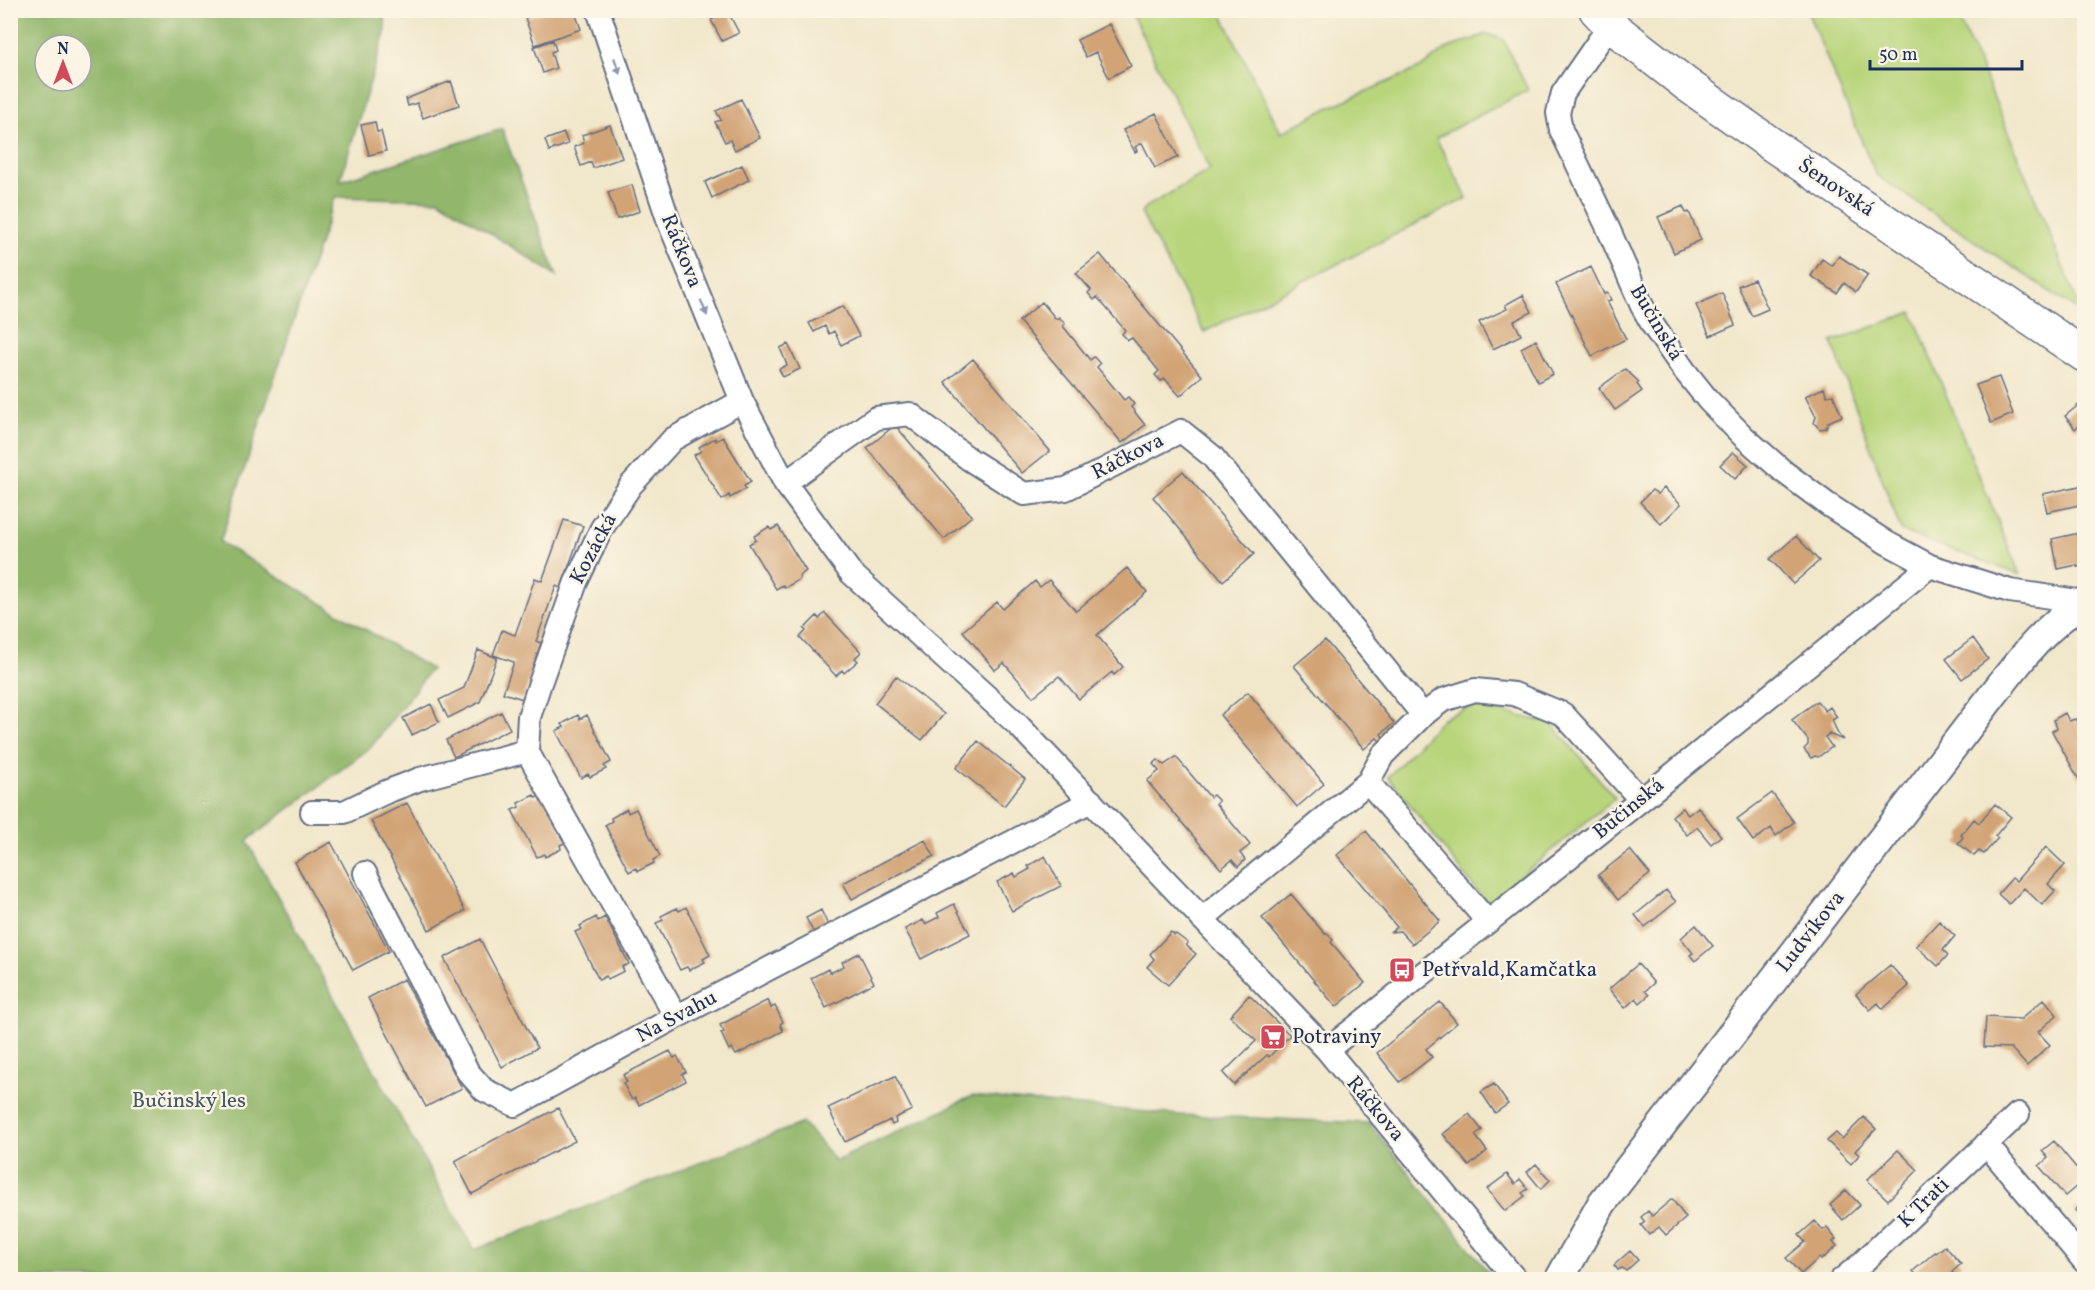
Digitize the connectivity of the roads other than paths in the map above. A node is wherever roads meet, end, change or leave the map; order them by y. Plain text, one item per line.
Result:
1 (598, 10) edge
2 (1603, 18) edge
3 (2085, 355) edge
4 (742, 401) junction
5 (785, 483) junction
6 (1930, 566) junction
7 (2085, 602) edge
8 (1423, 715) junction
9 (527, 751) junction
10 (1368, 782) junction
11 (1091, 801) junction
12 (1641, 801) junction
13 (312, 812) dead end
14 (365, 873) dead end
15 (1202, 919) junction
16 (1488, 922) junction
17 (676, 1017) junction
18 (1327, 1050) junction
19 (2018, 1114) dead end
20 (1986, 1144) junction
21 (2085, 1261) edge
22 (1868, 1271) edge
23 (1516, 1280) edge
24 (1559, 1280) edge
25 (1841, 1280) edge

1 -> 4 street, Ráčkova
2 - 3 main road, Šenovská
2 - 6 street, Bučinská
4 - 5 street, Ráčkova
4 - 9 street, Kozácká
5 - 8 street, Ráčkova
5 - 11 street, Ráčkova
6 - 7 street, Bučinská
6 - 12 street, Bučinská
7 - 24 street, Ludvíkova
8 - 10 street
8 - 12 street
9 - 13 street
9 - 17 street
10 - 15 street
10 - 16 street
11 - 15 street, Ráčkova
11 - 17 street, Na Svahu
12 - 16 street, Bučinská
14 - 17 street, Na Svahu
15 - 18 street, Ráčkova
16 - 18 street, Bučinská
18 - 23 street, Ráčkova
19 - 20 street, K Trati
20 - 21 street
20 - 22 street, K Trati
22 - 25 street, K Trati

